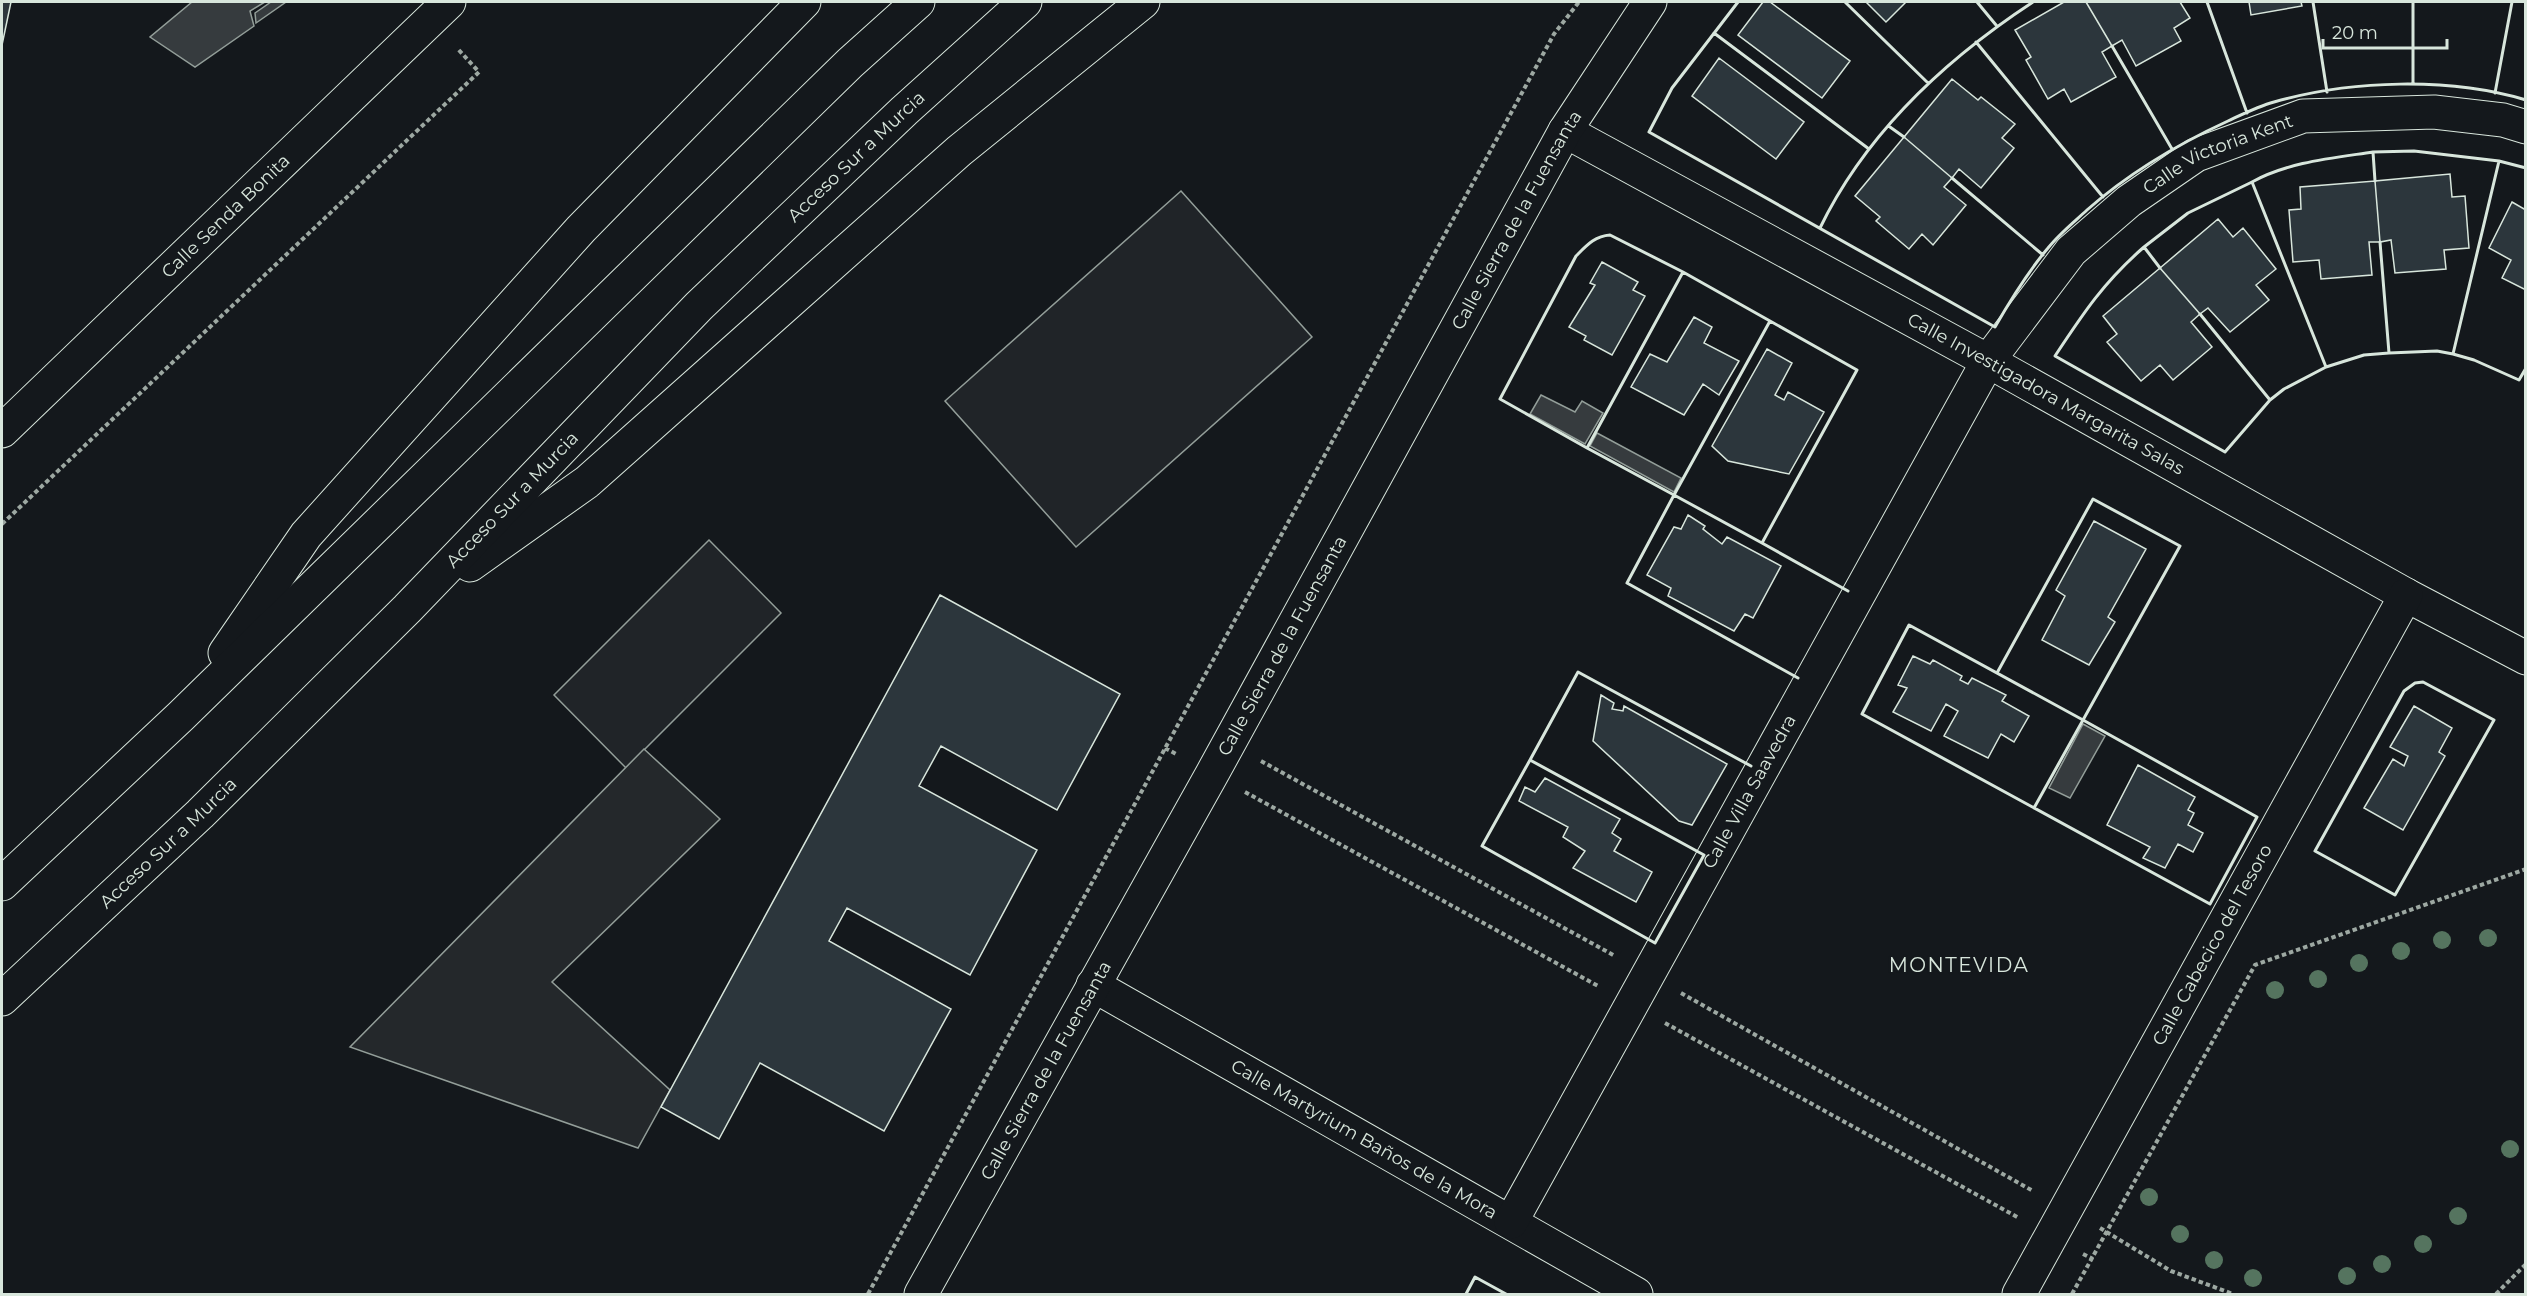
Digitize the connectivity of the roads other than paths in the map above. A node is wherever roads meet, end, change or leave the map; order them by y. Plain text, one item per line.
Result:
1 (804, 2) edge
2 (918, 2) edge
3 (1025, 2) edge
4 (1143, 2) edge
5 (1650, 2) edge
6 (440, 10) edge
7 (2526, 127) edge
8 (1565, 131) junction
9 (1988, 361) junction
10 (2, 431) edge
11 (2406, 595) junction
12 (407, 609) junction
13 (2526, 658) edge
14 (181, 716) junction
15 (2, 884) edge
16 (1093, 985) junction
17 (2, 999) edge
18 (1511, 1222) junction
19 (921, 1294) edge
20 (1636, 1294) edge
21 (2019, 1294) edge

1 - 14 main road
2 - 14 main road
3 - 12 main road, Acceso Sur a Murcia
4 - 12 main road
5 - 8 main road, Calle Sierra de la Fuensanta
6 - 10 main road, Calle Senda Bonita
7 - 9 main road, Calle Victoria Kent
8 - 9 main road, Calle Investigadora Margarita Salas
8 - 16 main road, Calle Sierra de la Fuensanta
9 - 11 main road, Calle Investigadora Margarita Salas
9 - 18 main road, Calle Villa Saavedra
11 - 13 main road, Calle Investigadora Margarita Salas
11 - 21 main road, Calle Cabecico del Tesoro
12 - 17 main road, Acceso Sur a Murcia
14 - 15 main road
16 - 18 main road, Calle Martyrium Baños de la Mora
16 - 19 main road, Calle Sierra de la Fuensanta
18 - 20 main road, Calle Martyrium Baños de la Mora

